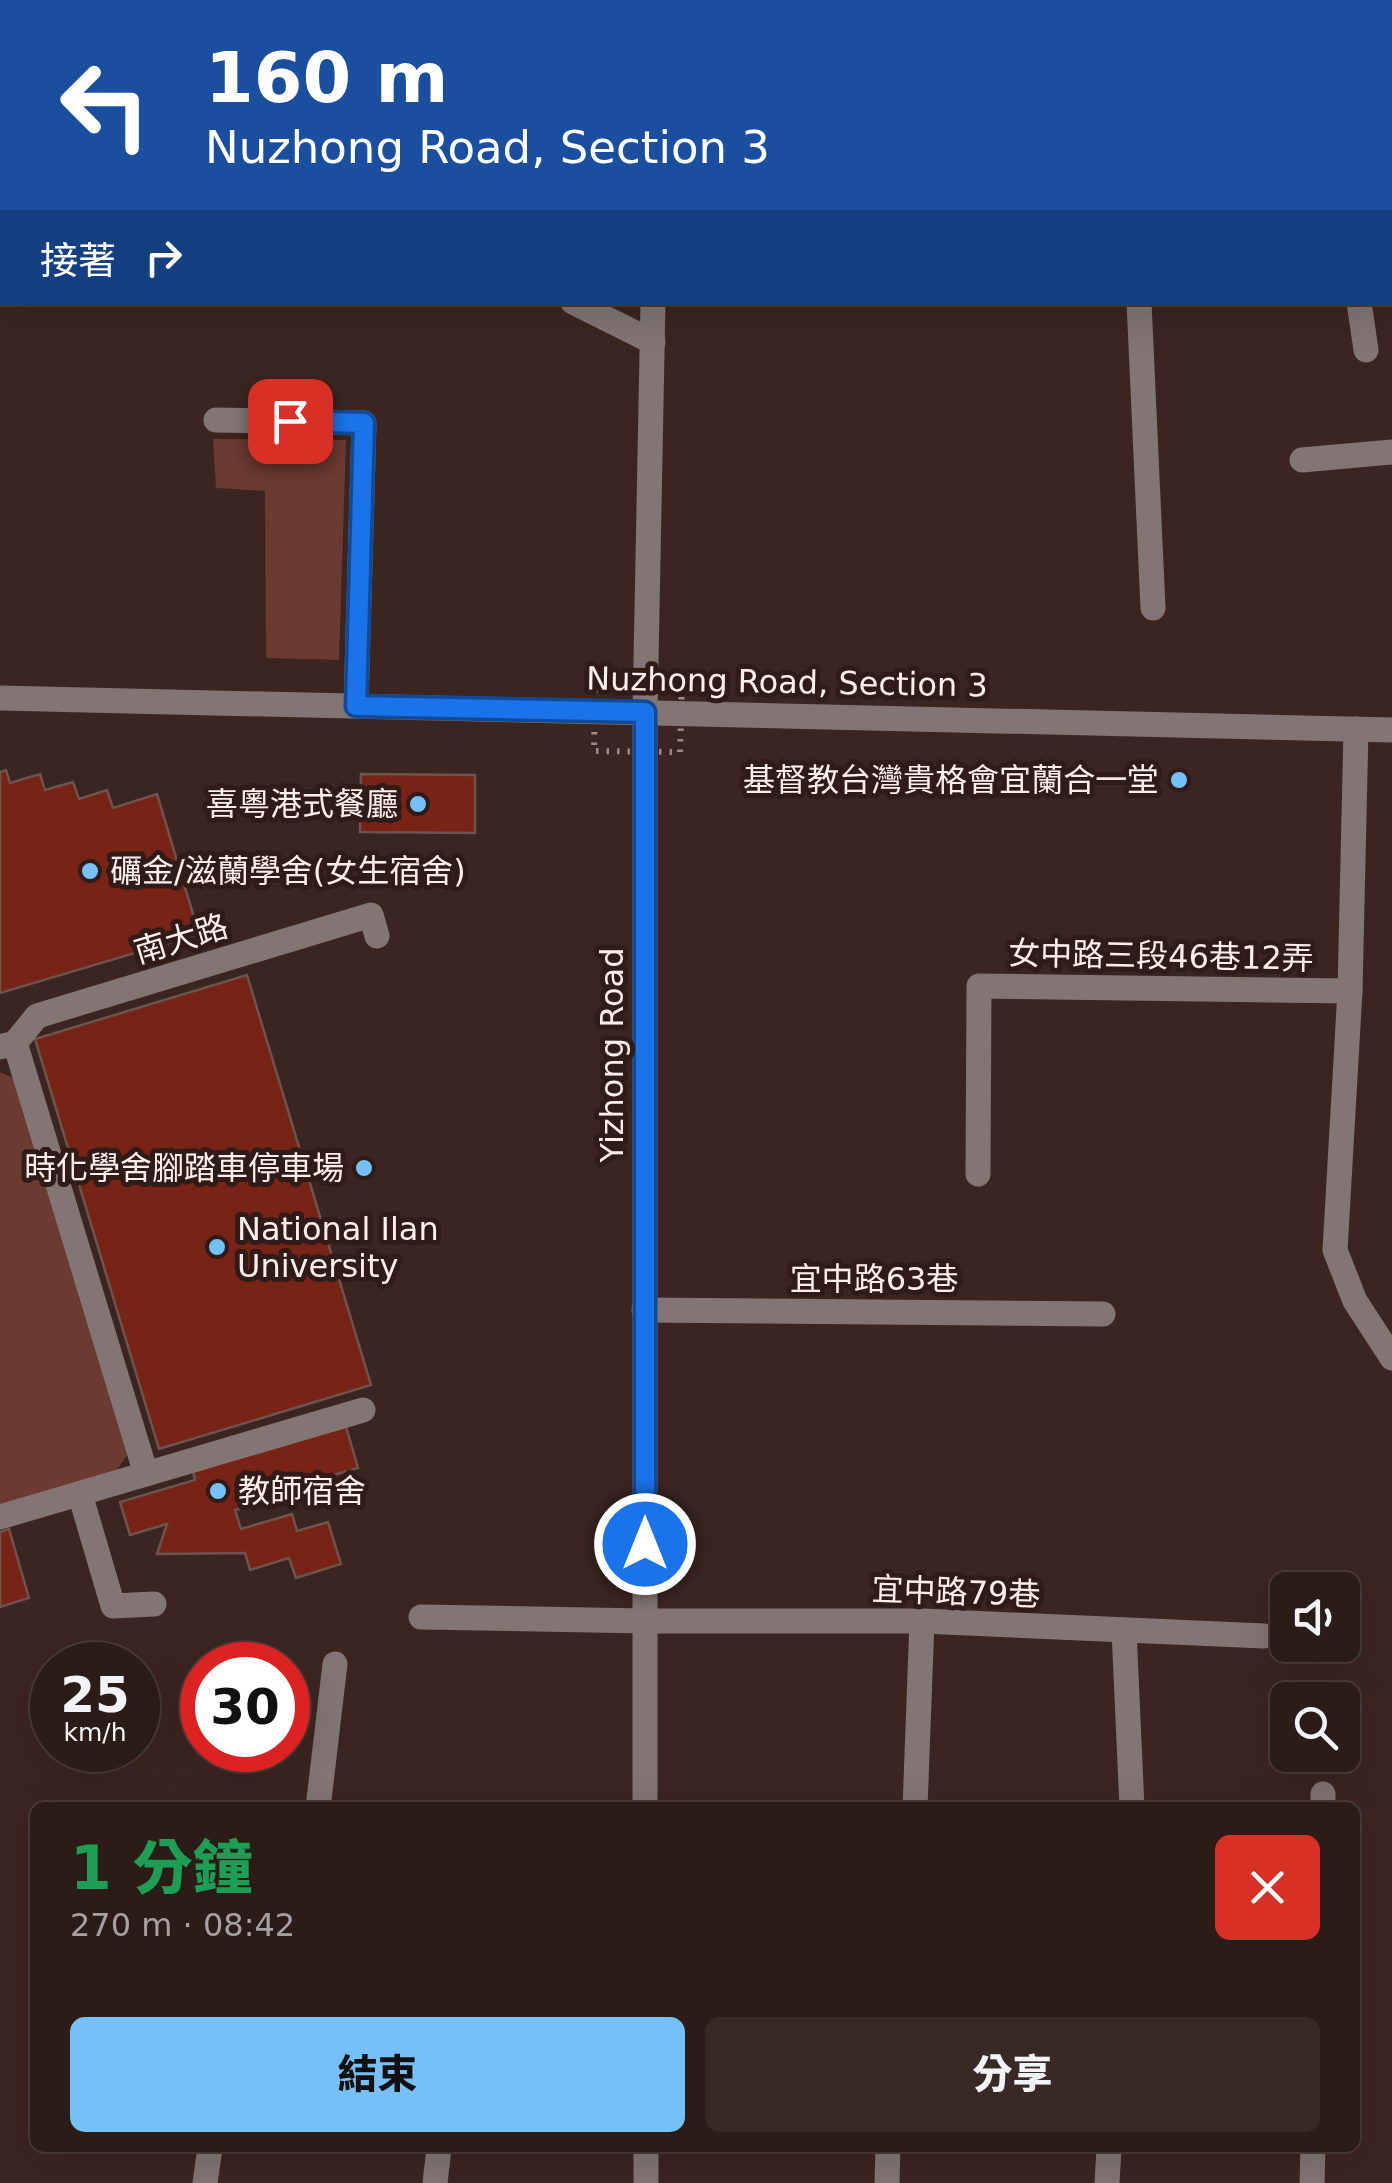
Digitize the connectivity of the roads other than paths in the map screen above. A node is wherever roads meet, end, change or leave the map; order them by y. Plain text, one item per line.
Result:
1 (579, 305) edge
2 (653, 305) edge
3 (1138, 305) edge
4 (1359, 305) edge
5 (653, 342) junction
6 (1366, 350) dead end
7 (216, 420) dead end
8 (1392, 452) edge
9 (1302, 460) dead end
10 (1153, 608) dead end
11 (0, 698) edge
12 (356, 706) junction
13 (645, 712) junction
14 (1356, 730) junction
15 (1392, 730) edge
16 (377, 936) dead end
17 (1350, 991) junction
18 (7, 1045) edge
19 (978, 1174) dead end
20 (644, 1310) junction
21 (1103, 1314) dead end
22 (1392, 1358) edge
23 (363, 1410) dead end
24 (146, 1474) junction
25 (80, 1494) junction
26 (0, 1518) edge
27 (154, 1604) dead end
28 (421, 1617) dead end
29 (646, 1621) junction
30 (922, 1621) junction
31 (1124, 1630) junction
32 (1264, 1636) dead end
33 (336, 1664) dead end
34 (319, 1802) edge
35 (645, 1802) edge
36 (915, 1802) edge
37 (1132, 1802) edge
38 (209, 2152) edge
39 (439, 2152) edge
40 (646, 2152) edge
41 (888, 2152) edge
42 (1108, 2152) edge
43 (1313, 2152) edge
44 (205, 2183) edge
45 (435, 2183) edge
46 (646, 2183) edge
47 (887, 2183) edge
48 (1107, 2183) edge
49 (1312, 2183) edge

1 - 5 street
2 - 5 street, Yizhong Road
3 - 10 street
4 - 6 street
5 - 13 street, Yizhong Road
7 - 12 street
8 - 9 street
11 - 12 street, Nuzhong Road, Section 3
12 - 13 street, Nuzhong Road, Section 3
13 - 14 street, Nuzhong Road, Section 3
13 - 20 street, Yizhong Road
14 - 15 street, Nuzhong Road, Section 3
14 - 17 street
16 - 18 street, 南大路
17 - 19 street, 女中路三段46巷12弄
17 - 22 street
18 - 24 street
20 - 21 street, 宜中路63巷
20 - 29 street, Yizhong Road
23 - 24 street
24 - 25 street
25 - 26 street
25 - 27 street
28 - 29 street, 宜中路79巷
29 - 30 street, 宜中路79巷
29 - 35 street, Yizhong Road
30 - 31 street, 宜中路79巷
30 - 36 street
31 - 32 street, 宜中路79巷
31 - 37 street
33 - 34 street
38 - 44 street
39 - 45 street
40 - 46 street
41 - 47 street
42 - 48 street
43 - 49 street

